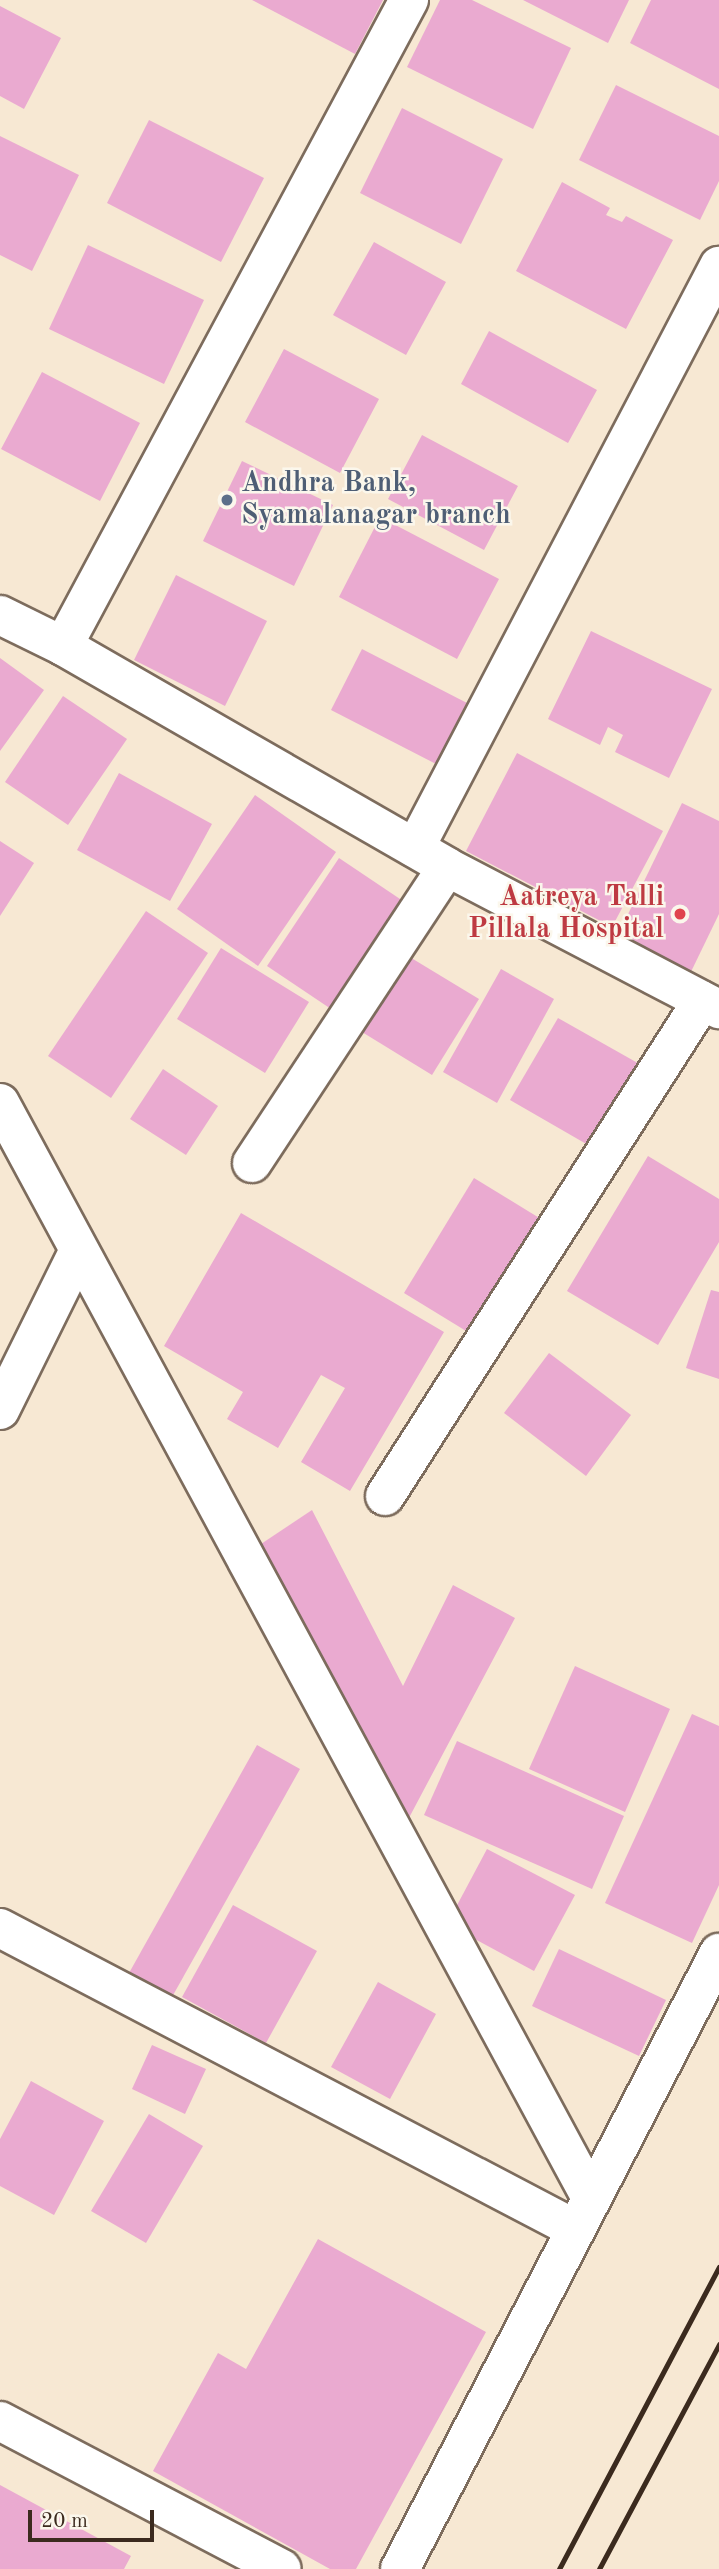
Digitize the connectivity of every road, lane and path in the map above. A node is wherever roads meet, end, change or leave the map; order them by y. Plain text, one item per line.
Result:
1 (408, 0) edge
2 (719, 266) edge
3 (0, 614) edge
4 (63, 646) junction
5 (431, 858) junction
6 (711, 1005) edge
7 (0, 1103) edge
8 (252, 1163) dead end
9 (78, 1252) junction
10 (0, 1410) edge
11 (385, 1496) dead end
12 (0, 1928) edge
13 (719, 1953) edge
14 (583, 2214) junction
15 (0, 2421) edge
16 (282, 2569) edge
17 (400, 2569) edge

1 - 4 street
2 - 5 street
3 - 4 street
4 - 5 street
5 - 6 street
5 - 8 street
6 - 11 street
7 - 9 street
9 - 10 street
9 - 14 street
12 - 14 street
13 - 14 street
14 - 17 street
15 - 16 street

